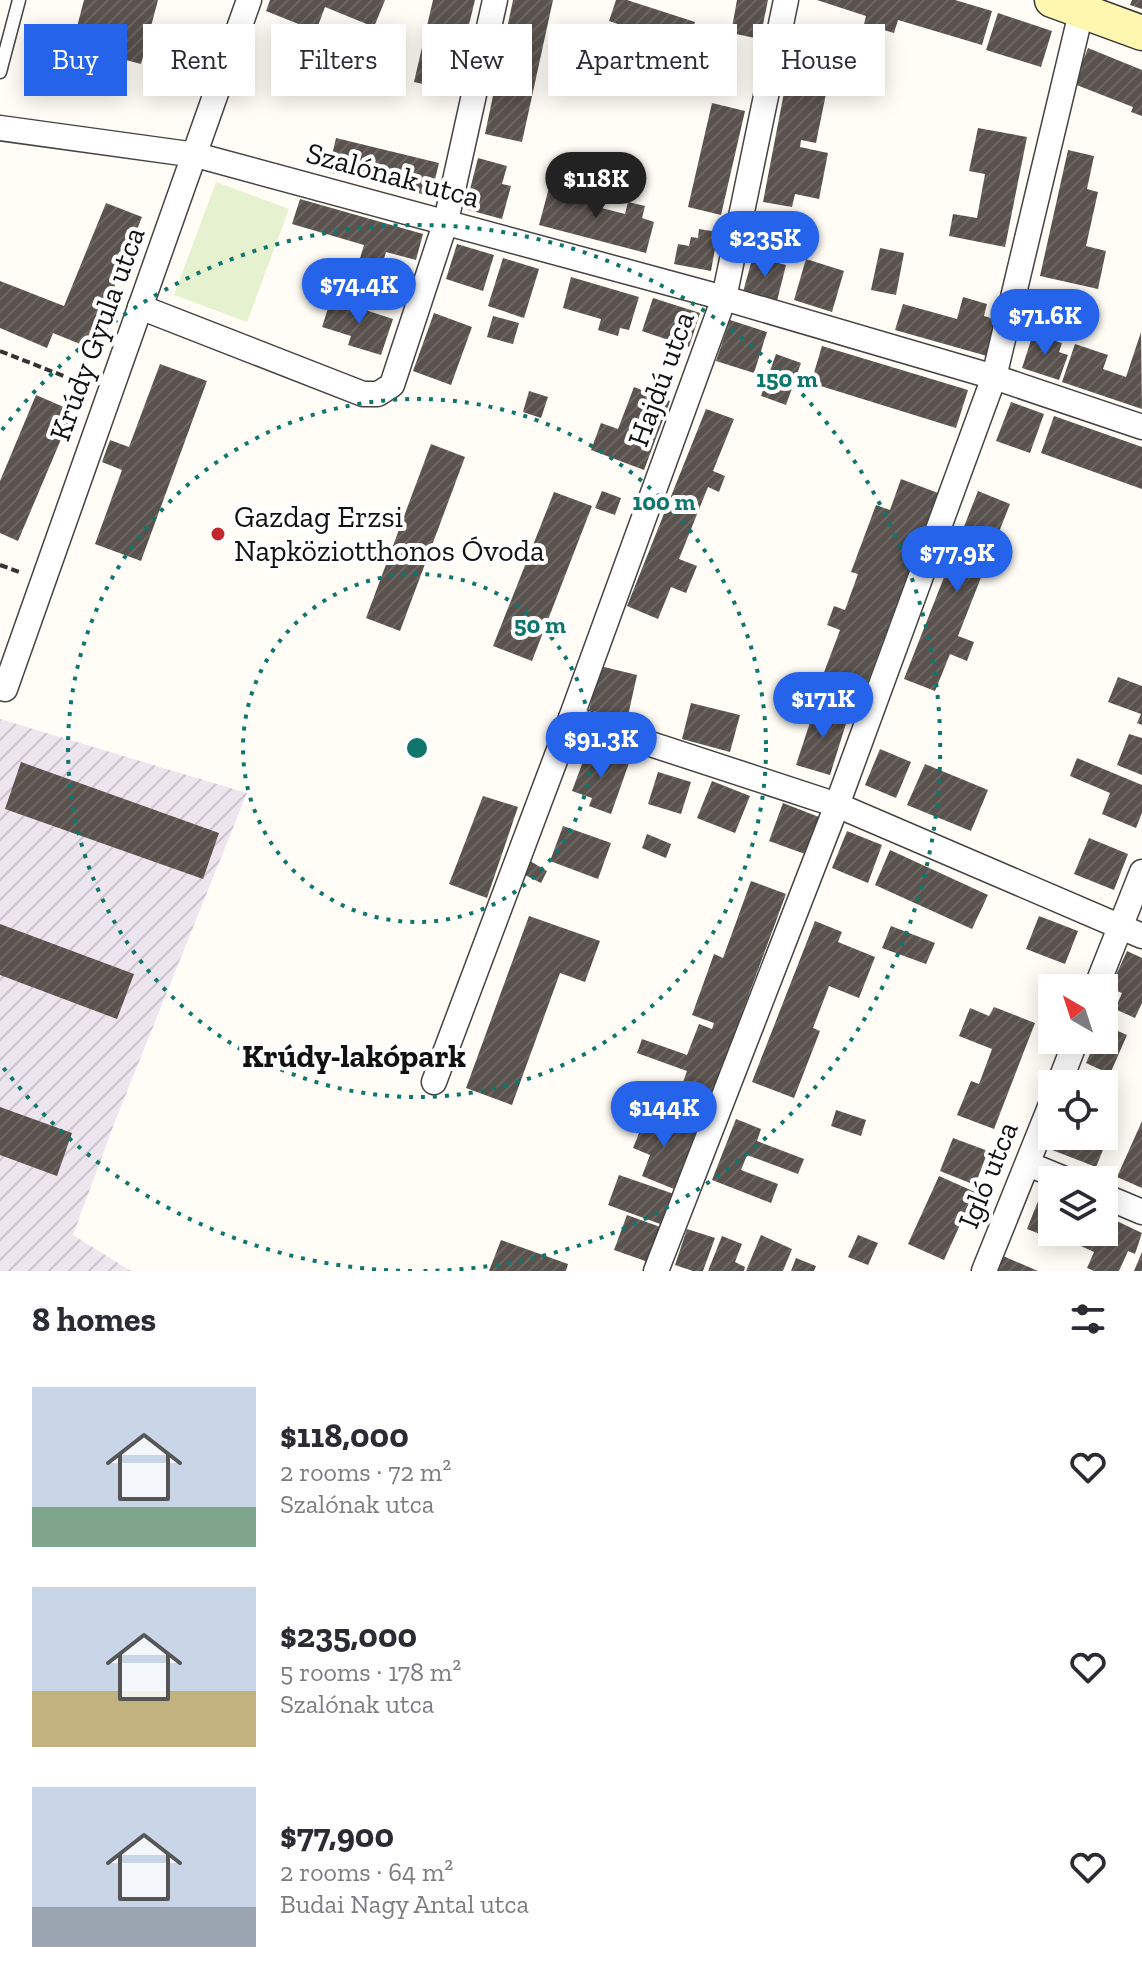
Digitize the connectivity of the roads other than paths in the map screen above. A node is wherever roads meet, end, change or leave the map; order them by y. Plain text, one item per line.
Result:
1 (19, 0) edge
2 (249, 0) edge
3 (495, 0) edge
4 (786, 0) edge
5 (1073, 3) edge
6 (1142, 33) edge
7 (0, 72) edge
8 (0, 128) edge
9 (196, 155) junction
10 (446, 221) junction
11 (724, 298) junction
12 (140, 307) junction
13 (994, 377) junction
14 (1142, 427) edge
15 (5, 689) dead end
16 (571, 718) junction
17 (837, 805) junction
18 (1142, 872) edge
19 (1131, 932) edge
20 (1105, 974) edge
21 (434, 1082) dead end
22 (1038, 1138) edge
23 (1028, 1164) junction
24 (1038, 1168) edge
25 (1118, 1202) edge
26 (1142, 1212) edge
27 (656, 1271) edge
28 (984, 1271) edge

1 - 7 lane
2 - 9 street, Krúdy Gyula utca
3 - 10 street
4 - 11 street, Hajdú utca
5 - 6 street
5 - 13 street
8 - 9 street, Szalónak utca
9 - 10 street, Szalónak utca
9 - 12 street, Krúdy Gyula utca
10 - 11 street, Szalónak utca
10 - 12 street
11 - 13 street, Szalónak utca
11 - 16 street, Hajdú utca
12 - 15 street, Krúdy Gyula utca
13 - 14 street, Szalónak utca
13 - 17 street
16 - 17 street
16 - 21 street, Hajdú utca
17 - 19 street
17 - 27 street
18 - 19 street
19 - 20 street
22 - 23 street, Igló utca
23 - 24 street
23 - 28 street, Igló utca
25 - 26 street

